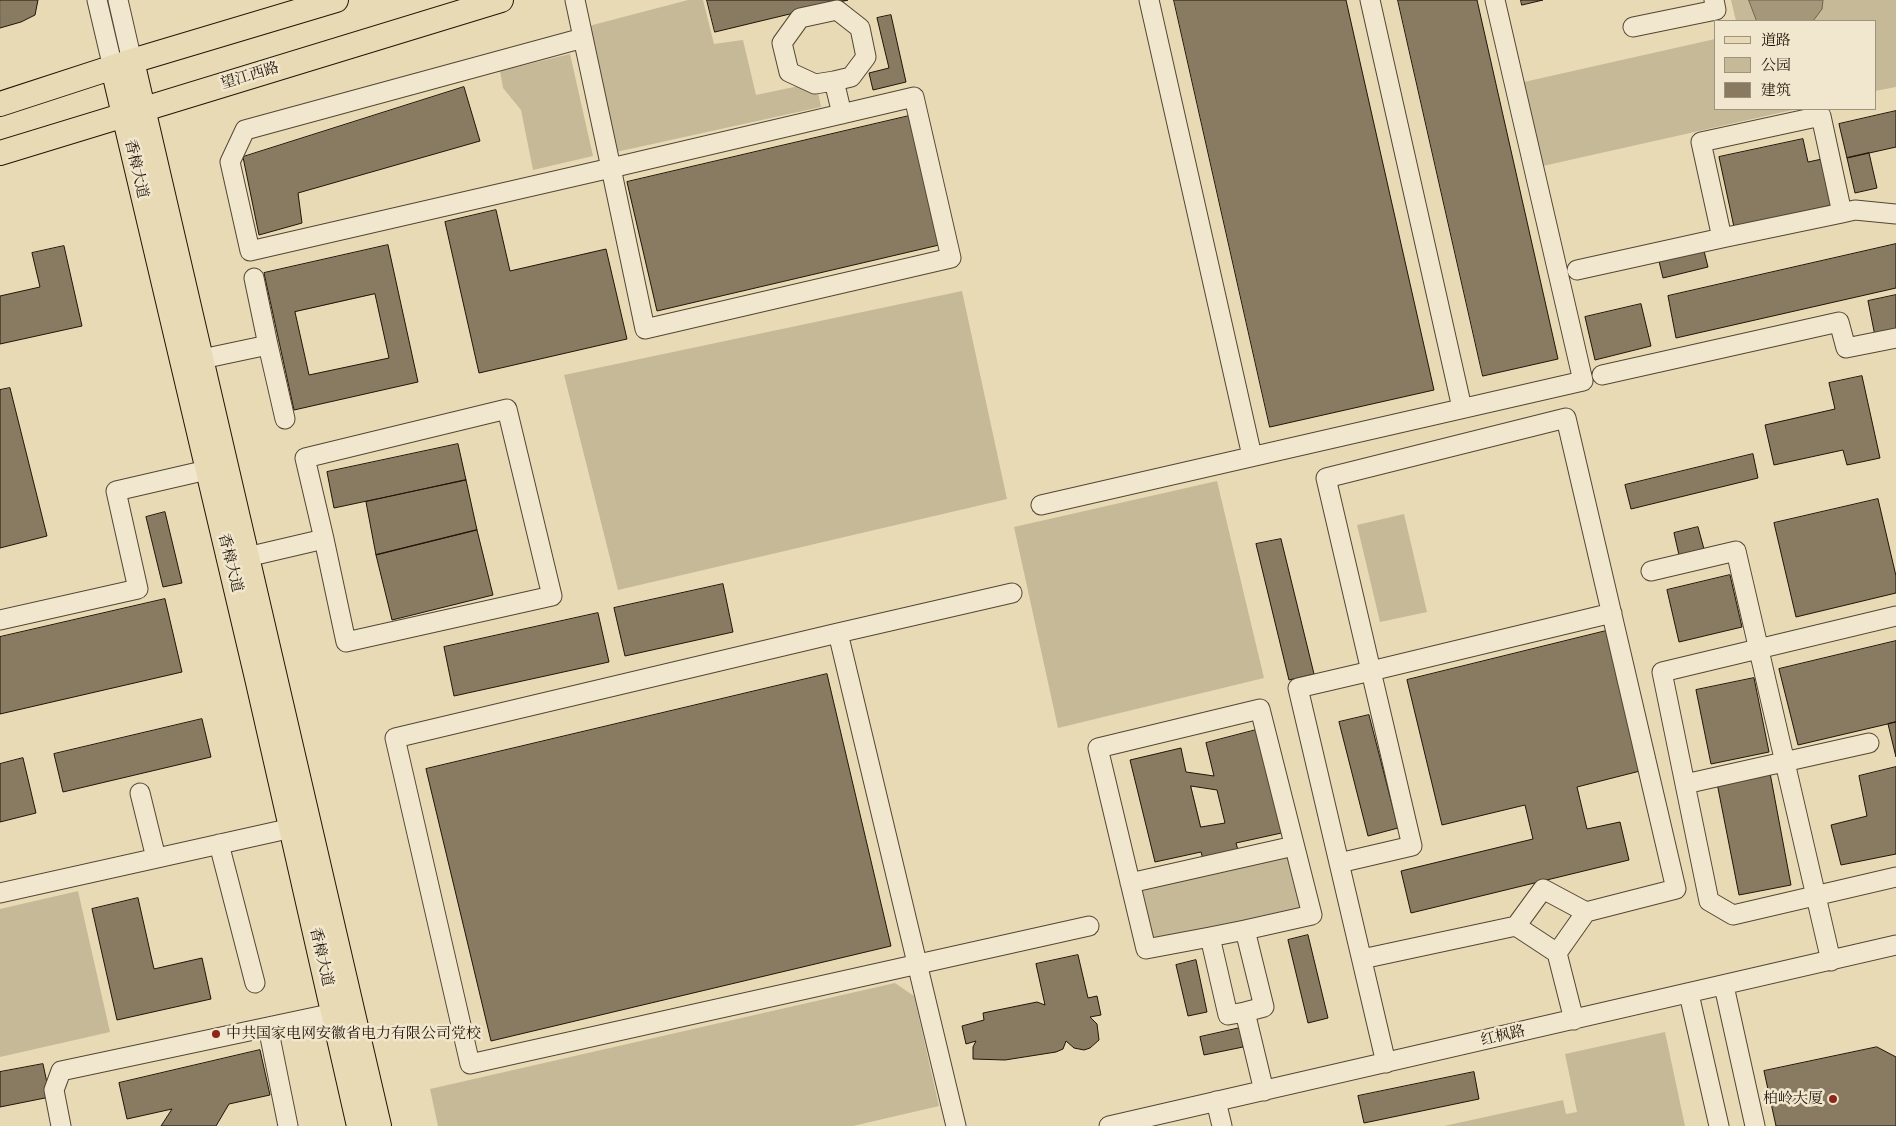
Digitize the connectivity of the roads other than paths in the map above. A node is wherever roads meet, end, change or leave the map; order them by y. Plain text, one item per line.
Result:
1 (97, 0) edge
2 (118, 0) edge
3 (336, 0) edge
4 (501, 0) edge
5 (575, 0) edge
6 (1149, 0) edge
7 (1370, 0) edge
8 (1495, 0) edge
9 (1714, 0) edge
10 (1633, 27) dead end
11 (583, 38) junction
12 (123, 65) junction
13 (834, 81) junction
14 (0, 104) edge
15 (134, 112) junction
16 (842, 114) junction
17 (0, 153) edge
18 (611, 168) junction
19 (1842, 213) junction
20 (1896, 214) edge
21 (1722, 238) junction
22 (1577, 270) dead end
23 (254, 278) dead end
24 (1896, 338) edge
25 (268, 345) junction
26 (202, 360) junction
27 (1602, 375) dead end
28 (1462, 408) junction
29 (285, 419) dead end
30 (1252, 456) junction
31 (207, 470) junction
32 (1041, 505) dead end
33 (324, 539) junction
34 (247, 557) junction
35 (1650, 571) dead end
36 (1012, 593) dead end
37 (1612, 613) junction
38 (1896, 616) edge
39 (0, 620) edge
40 (838, 632) junction
41 (1758, 649) junction
42 (1371, 671) junction
43 (1869, 743) dead end
44 (1785, 762) junction
45 (1685, 784) junction
46 (140, 793) dead end
47 (292, 828) junction
48 (219, 844) junction
49 (1294, 846) junction
50 (156, 858) junction
51 (1339, 863) junction
52 (1896, 877) edge
53 (1130, 883) junction
54 (0, 893) edge
55 (1815, 896) junction
56 (1586, 912) junction
57 (1089, 926) dead end
58 (1516, 926) junction
59 (1246, 930) junction
60 (1210, 937) junction
61 (1896, 945) edge
62 (1557, 953) junction
63 (1362, 959) junction
64 (1831, 961) junction
65 (918, 965) junction
66 (255, 983) dead end
67 (1724, 986) junction
68 (1689, 994) junction
69 (1245, 1012) junction
70 (334, 1013) junction
71 (1574, 1020) junction
72 (268, 1027) junction
73 (1386, 1063) junction
74 (1264, 1091) junction
75 (1216, 1102) junction
76 (62, 1126) edge
77 (288, 1126) edge
78 (360, 1126) edge
79 (379, 1126) edge
80 (956, 1126) edge
81 (1109, 1126) edge
82 (1222, 1126) edge
83 (1718, 1126) edge
84 (1755, 1126) edge

1 - 12 street, 香樟大道
2 - 12 street, 香樟大道
3 - 12 main road
4 - 15 main road, 望江西路
5 - 11 street
6 - 30 street
7 - 28 street
8 - 28 street
9 - 10 street
11 - 18 street
11 - 18 street
12 - 14 main road
12 - 15 main road, 香樟大道
13 - 13 street
13 - 16 street
15 - 17 main road, 望江西路
15 - 26 main road, 香樟大道
15 - 31 main road, 香樟大道
16 - 18 street
16 - 18 street
19 - 20 street
19 - 21 street
19 - 21 street
21 - 22 street
23 - 25 street
24 - 27 street
25 - 26 street
25 - 29 street
26 - 34 main road, 香樟大道
28 - 30 street
30 - 32 street
31 - 39 street
31 - 47 main road, 香樟大道
33 - 33 street
33 - 34 street
34 - 79 main road, 香樟大道
35 - 41 street
36 - 40 street
37 - 42 street
37 - 42 street
37 - 56 street
38 - 41 street
40 - 65 street
40 - 65 street
41 - 44 street
41 - 45 street
42 - 51 street
42 - 51 street
43 - 44 street
44 - 45 street
44 - 55 street
45 - 55 street
46 - 50 street
47 - 48 street
47 - 70 main road, 香樟大道
48 - 50 street
48 - 66 street
49 - 53 street
49 - 53 street
49 - 59 street
50 - 54 street
51 - 63 street
52 - 55 street
53 - 60 street
55 - 64 street
56 - 58 street
56 - 62 street
57 - 65 street
58 - 62 street
58 - 63 street
59 - 60 street
59 - 69 street
60 - 69 street
61 - 64 street, 红枫路
62 - 71 street
63 - 73 street
64 - 67 street, 红枫路
65 - 80 street
67 - 68 street, 红枫路
67 - 84 street
68 - 71 street, 红枫路
68 - 83 street
69 - 74 street
70 - 72 street
70 - 78 main road, 香樟大道
71 - 73 street, 红枫路
72 - 76 street
72 - 77 street
73 - 74 street, 红枫路
74 - 75 street, 红枫路
75 - 81 street, 红枫路
75 - 82 street

